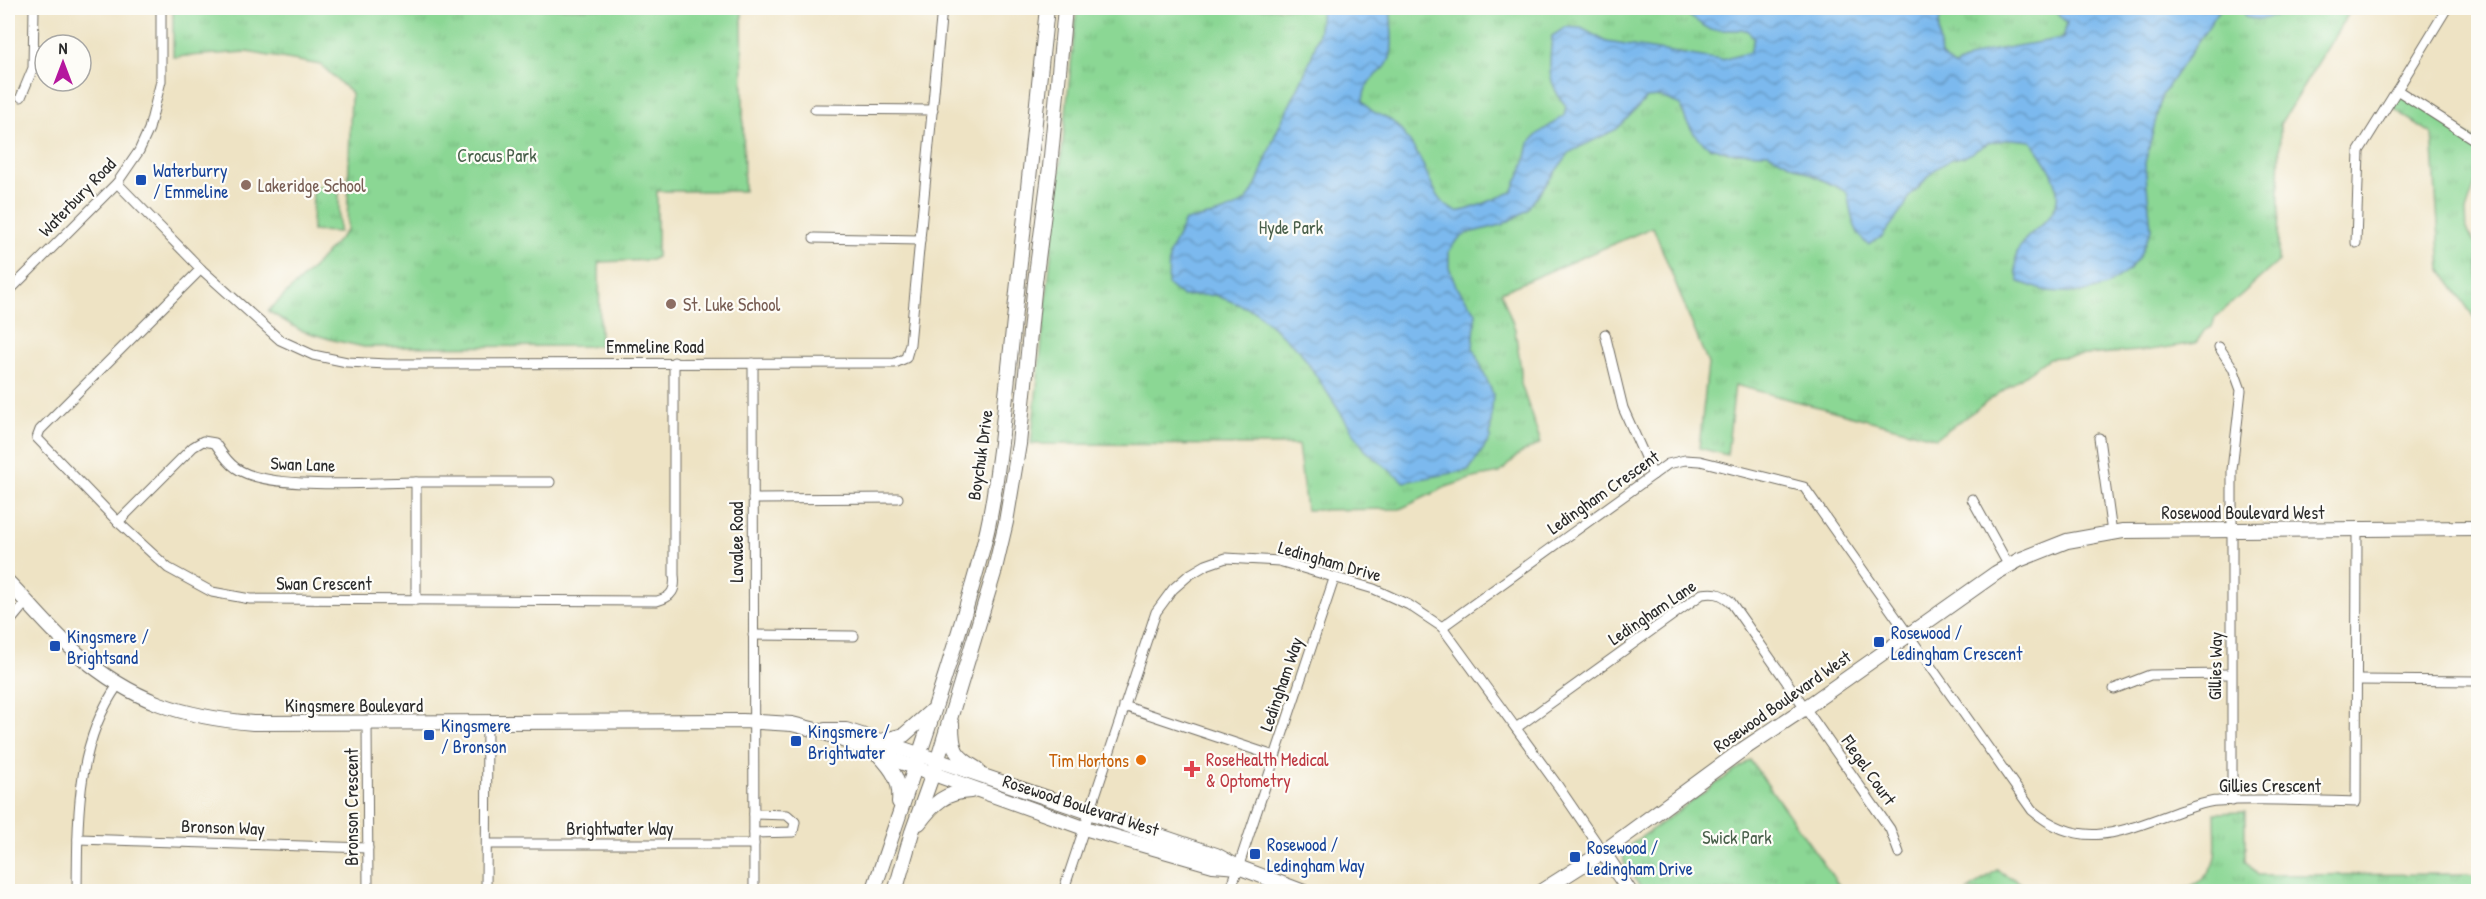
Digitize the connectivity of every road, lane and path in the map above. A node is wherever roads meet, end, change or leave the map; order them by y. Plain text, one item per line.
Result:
1 (34, 8) edge
2 (161, 8) edge
3 (942, 8) edge
4 (1047, 8) edge
5 (1065, 8) edge
6 (2447, 8) edge
7 (2397, 90) junction
8 (21, 97) dead end
9 (815, 109) dead end
10 (933, 110) junction
11 (2478, 142) edge
12 (117, 183) junction
13 (814, 238) dead end
14 (920, 240) junction
15 (2355, 243) dead end
16 (201, 269) junction
17 (8, 292) edge
18 (1605, 334) dead end
19 (2219, 347) dead end
20 (674, 362) junction
21 (753, 363) junction
22 (2099, 438) dead end
23 (1653, 475) junction
24 (416, 482) junction
25 (550, 482) dead end
26 (898, 498) dead end
27 (753, 499) junction
28 (1972, 499) dead end
29 (118, 522) junction
30 (2478, 528) edge
31 (2230, 531) junction
32 (2357, 531) junction
33 (2112, 533) junction
34 (2009, 566) junction
35 (1334, 579) junction
36 (8, 582) edge
37 (416, 600) junction
38 (27, 601) junction
39 (8, 624) edge
40 (1442, 627) junction
41 (753, 635) junction
42 (1907, 635) junction
43 (854, 636) dead end
44 (2230, 674) junction
45 (2357, 680) junction
46 (2478, 681) edge
47 (118, 685) junction
48 (2114, 689) dead end
49 (1125, 706) junction
50 (1805, 708) junction
51 (934, 709) junction
52 (951, 715) junction
53 (754, 721) junction
54 (367, 722) junction
55 (487, 723) junction
56 (1516, 728) junction
57 (879, 748) junction
58 (1274, 756) junction
59 (917, 761) junction
60 (935, 768) junction
61 (1004, 785) junction
62 (981, 790) junction
63 (2232, 801) junction
64 (1089, 812) junction
65 (754, 814) junction
66 (894, 828) junction
67 (1084, 828) junction
68 (912, 832) junction
69 (754, 833) junction
70 (78, 839) junction
71 (487, 844) junction
72 (754, 844) junction
73 (368, 848) junction
74 (1603, 852) junction
75 (1899, 853) dead end
76 (1238, 867) junction
77 (77, 891) edge
78 (368, 891) edge
79 (486, 891) edge
80 (754, 891) edge
81 (873, 891) edge
82 (895, 891) edge
83 (1063, 891) edge
84 (1230, 891) edge
85 (1304, 891) edge
86 (1540, 891) edge
87 (1630, 891) edge

1 - 8 street
2 - 12 street, Waterbury Road
3 - 10 street, Emmeline Road
4 - 51 street, Boychuk Drive
5 - 52 street, Boychuk Drive
6 - 7 street
7 - 11 street
7 - 15 street
9 - 10 street
10 - 14 street, Emmeline Road
12 - 16 street, Emmeline Road
12 - 17 street, Waterbury Road
13 - 14 street
14 - 21 street, Emmeline Road
16 - 20 street, Emmeline Road
16 - 29 street, Swan Crescent
18 - 23 street
19 - 31 street, Gillies Way
20 - 21 street, Emmeline Road
20 - 37 street, Swan Crescent
21 - 27 street, Lavalee Road
22 - 33 street
23 - 40 street, Ledingham Crescent
23 - 42 street, Ledingham Crescent
24 - 25 street
24 - 29 street, Swan Lane
24 - 37 street
26 - 27 street
27 - 41 street, Lavalee Road
28 - 34 street
29 - 37 street, Swan Crescent
30 - 32 street, Rosewood Boulevard West
31 - 32 street, Rosewood Boulevard West
31 - 33 street, Rosewood Boulevard West
31 - 44 street, Gillies Way
32 - 45 street, Gillies Crescent
33 - 34 street, Rosewood Boulevard West
34 - 42 street, Rosewood Boulevard West
35 - 40 street, Ledingham Drive
35 - 49 street, Ledingham Drive
35 - 58 street, Ledingham Way
36 - 38 street, Kingsmere Boulevard
38 - 39 street
38 - 47 street, Kingsmere Boulevard
40 - 56 street, Ledingham Drive
41 - 43 street
41 - 53 street, Lavalee Road
42 - 50 street, Rosewood Boulevard West
42 - 63 street, Gillies Crescent
44 - 48 street
44 - 63 street, Gillies Way
45 - 46 street
45 - 63 street, Gillies Crescent
47 - 54 street, Kingsmere Boulevard
47 - 70 street
49 - 58 street
49 - 64 street, Ledingham Drive
50 - 56 street, Ledingham Lane
50 - 74 street, Rosewood Boulevard West
50 - 75 street, Flegel Court
51 - 57 street
51 - 59 street, Boychuk Drive
52 - 60 street, Boychuk Drive
52 - 61 street
53 - 55 street, Kingsmere Boulevard
53 - 57 street, Kingsmere Boulevard
53 - 65 street, Lavalee Road
54 - 55 street, Kingsmere Boulevard
54 - 73 street, Bronson Crescent
55 - 71 street
56 - 74 street, Ledingham Drive
57 - 59 street, Kingsmere Boulevard
57 - 66 street
58 - 76 street, Ledingham Way
59 - 60 street, Kingsmere Boulevard
59 - 66 street, Boychuk Drive
60 - 61 street, Rosewood Boulevard West
60 - 62 street, Rosewood Boulevard West
60 - 68 street, Boychuk Drive
61 - 64 street, Rosewood Boulevard West
62 - 67 street, Rosewood Boulevard West
62 - 68 street
64 - 67 street, Ledingham Drive
64 - 76 street, Rosewood Boulevard West
65 - 69 street, Lavalee Road
65 - 69 street
66 - 81 street, Boychuk Drive
67 - 76 street, Rosewood Boulevard West
67 - 83 street, Ledingham Drive
68 - 82 street, Boychuk Drive
69 - 72 street, Lavalee Road
70 - 73 street, Bronson Way
70 - 77 street
71 - 72 street, Brightwater Way
71 - 79 street
72 - 80 street, Lavalee Road
73 - 78 street, Bronson Crescent
74 - 86 street, Rosewood Boulevard West
74 - 87 street
76 - 84 street, Ledingham Way
76 - 85 street, Rosewood Boulevard West

